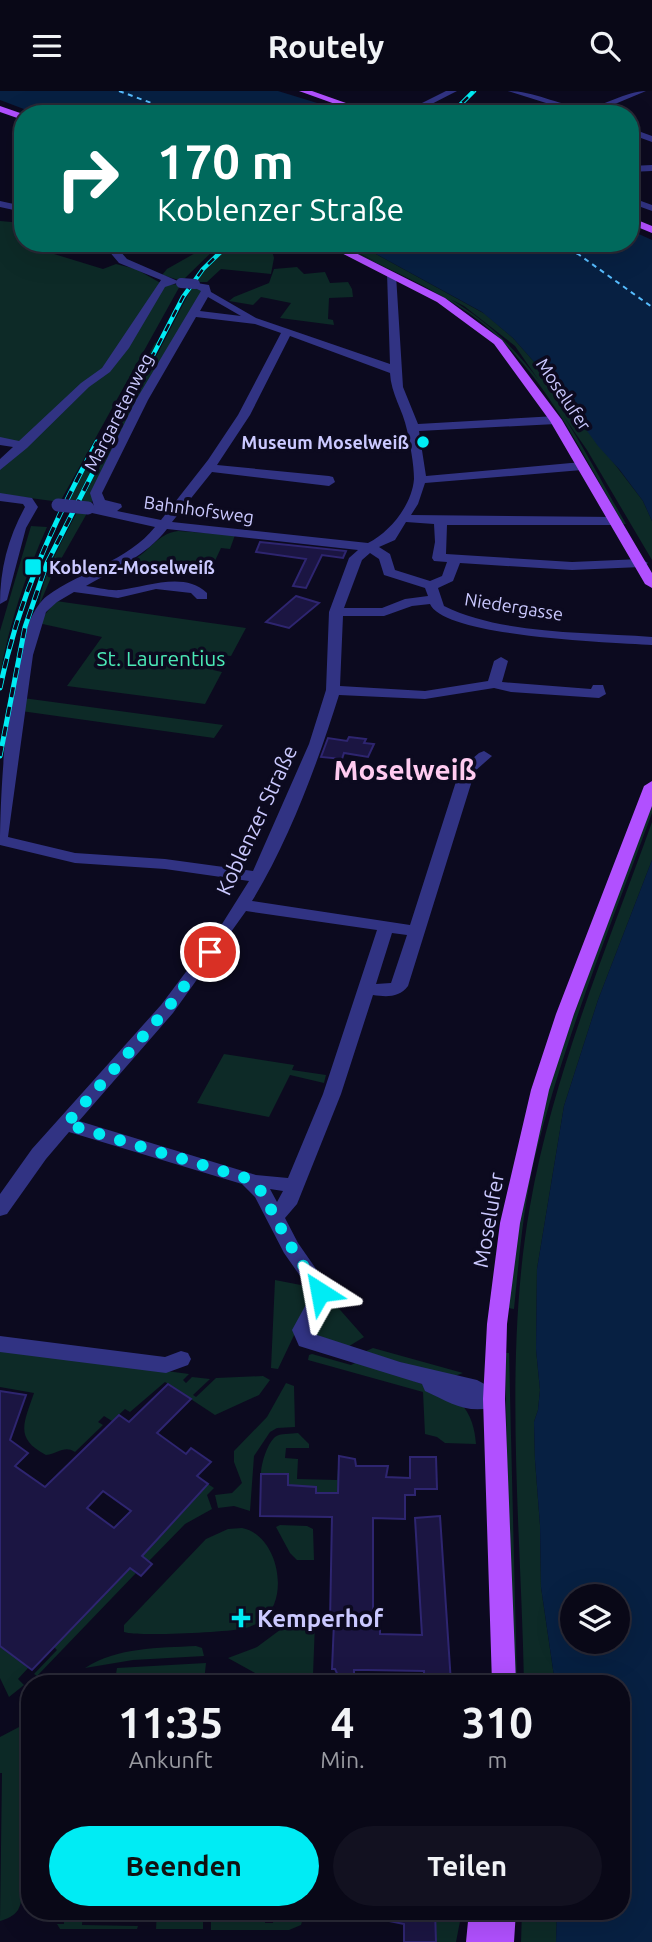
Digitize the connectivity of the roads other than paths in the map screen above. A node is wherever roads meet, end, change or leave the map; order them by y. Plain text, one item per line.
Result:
1 (303, 91) edge
2 (453, 91) edge
3 (512, 91) edge
4 (642, 91) edge
5 (346, 105) edge
6 (423, 105) edge
7 (561, 105) edge
8 (605, 105) edge
9 (115, 252) edge
10 (345, 252) edge
11 (391, 275) junction
12 (168, 280) junction
13 (212, 295) dead end
14 (191, 313) junction
15 (257, 321) junction
16 (287, 331) junction
17 (394, 370) junction
18 (556, 420) junction
19 (413, 428) junction
20 (0, 441) edge
21 (23, 445) junction
22 (0, 466) edge
23 (583, 466) junction
24 (208, 468) junction
25 (420, 479) junction
26 (329, 482) dead end
27 (0, 497) edge
28 (24, 503) junction
29 (404, 518) junction
30 (165, 521) junction
31 (440, 521) junction
32 (616, 521) junction
33 (370, 547) junction
34 (455, 559) junction
35 (641, 563) junction
36 (652, 584) edge
37 (72, 588) junction
38 (433, 593) junction
39 (202, 596) dead end
40 (0, 600) edge
41 (336, 612) junction
42 (652, 641) edge
43 (501, 661) dead end
44 (494, 684) junction
45 (598, 688) dead end
46 (333, 690) junction
47 (484, 756) dead end
48 (652, 786) edge
49 (0, 838) edge
50 (259, 877) junction
51 (243, 905) junction
52 (386, 927) junction
53 (416, 931) junction
54 (366, 989) junction
55 (66, 1124) junction
56 (253, 1182) junction
57 (295, 1186) junction
58 (0, 1209) edge
59 (275, 1216) junction
60 (0, 1343) edge
61 (181, 1359) dead end
62 (494, 1399) junction
63 (504, 1675) edge
64 (496, 1920) edge
65 (483, 1935) edge

1 - 5 main road
2 - 6 street
3 - 7 street
4 - 8 street
9 - 12 street
10 - 11 main road, Moselufer
11 - 17 street
11 - 18 main road, Moselufer
12 - 14 street, bridge
12 - 21 street
13 - 15 street
14 - 15 street
14 - 30 street, Margaretenweg
15 - 16 street
16 - 17 street
16 - 24 street
17 - 19 street
18 - 19 street
18 - 23 main road, Moselufer
19 - 25 street
20 - 21 street
21 - 22 street
23 - 25 street
23 - 32 main road, Moselufer
24 - 26 street
24 - 30 street
25 - 29 street
27 - 28 street, Bahnhofsweg
28 - 30 street, Bahnhofsweg, bridge
28 - 40 street
29 - 31 street
29 - 33 street, Koblenzer Straße
30 - 33 street, Bahnhofsweg
30 - 37 street
31 - 32 street
31 - 34 street
32 - 35 main road, Moselufer
33 - 38 street
33 - 41 street, Koblenzer Straße
34 - 35 street
34 - 38 street
35 - 36 main road, Moselufer
37 - 39 street
37 - 49 street
38 - 41 street, Niedergasse
38 - 42 street, Niedergasse
41 - 46 street, Koblenzer Straße
43 - 44 street
44 - 45 street
44 - 46 street
46 - 50 street, Koblenzer Straße
47 - 53 street
48 - 62 main road, Moselufer
49 - 50 street
50 - 51 street, Koblenzer Straße
51 - 52 street
51 - 55 street, Koblenzer Straße
52 - 53 street
52 - 54 street
53 - 54 street
54 - 57 street
55 - 56 street
55 - 58 street, Koblenzer Straße
56 - 57 street
56 - 59 street
57 - 59 street
59 - 62 street
60 - 61 street
62 - 63 main road, Moselufer
64 - 65 main road

